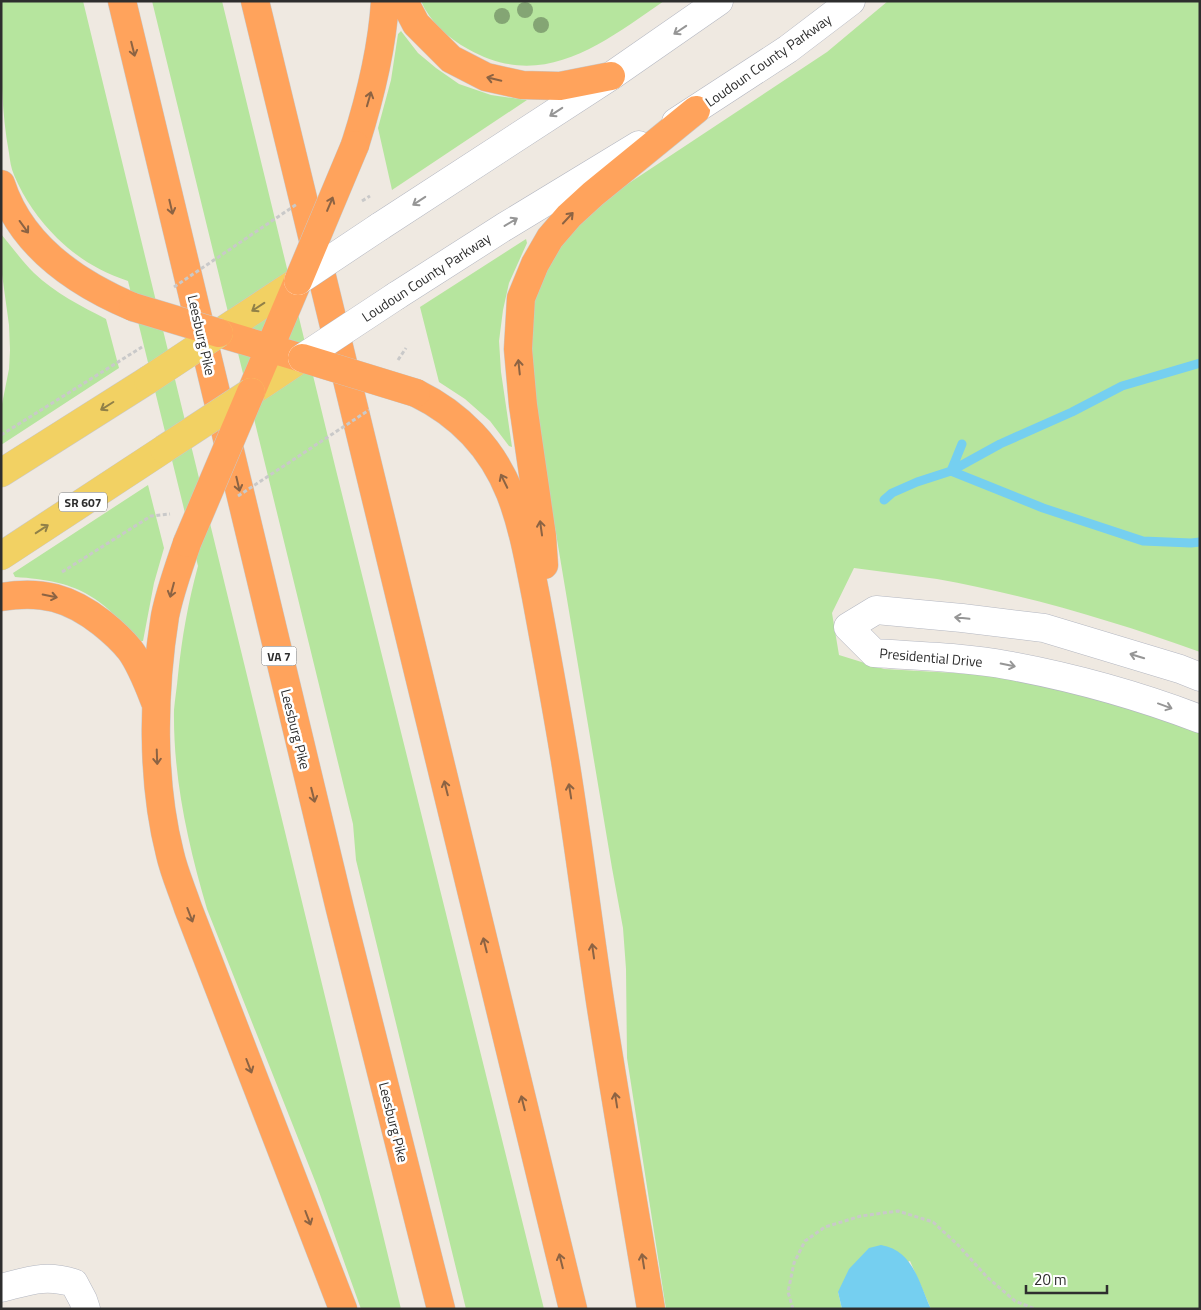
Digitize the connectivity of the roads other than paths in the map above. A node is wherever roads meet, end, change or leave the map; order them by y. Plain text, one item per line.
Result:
1 (122, 1) edge
2 (255, 1) edge
3 (385, 1) edge
4 (404, 1) edge
5 (719, 1) edge
6 (851, 1) edge
7 (611, 76) junction
8 (696, 110) junction
9 (1, 184) edge
10 (298, 281) junction
11 (219, 333) junction
12 (269, 348) junction
13 (302, 358) junction
14 (251, 392) junction
15 (1, 473) edge
16 (1, 556) edge
17 (1, 597) edge
18 (1200, 677) edge
19 (552, 681) junction
20 (157, 708) junction
21 (1200, 719) edge
22 (1, 1288) edge
23 (86, 1309) edge
24 (343, 1309) edge
25 (441, 1309) edge
26 (573, 1309) edge
27 (651, 1309) edge

1 -> 25 highway, Leesburg Pike / VA 7
26 -> 2 highway
10 -> 3 highway, bridge
7 -> 4 highway
5 -> 7 main road
6 - 8 main road, Loudoun County Parkway / SR 607
7 -> 10 main road, bridge
13 -> 8 main road, Loudoun County Parkway / SR 607, bridge
19 -> 8 highway
9 -> 11 highway, bridge
10 -> 11 main road
10 - 12 highway
11 - 12 highway
11 -> 15 main road, bridge
12 - 13 highway
12 - 14 highway
13 - 14 main road, Loudoun County Parkway / SR 607
19 -> 13 highway, bridge
16 -> 14 main road, Loudoun County Parkway / SR 607, bridge
14 -> 20 highway, bridge
17 -> 20 highway
18 -> 21 main road, Presidential Drive
27 -> 19 highway
20 -> 24 highway
22 - 23 main road

